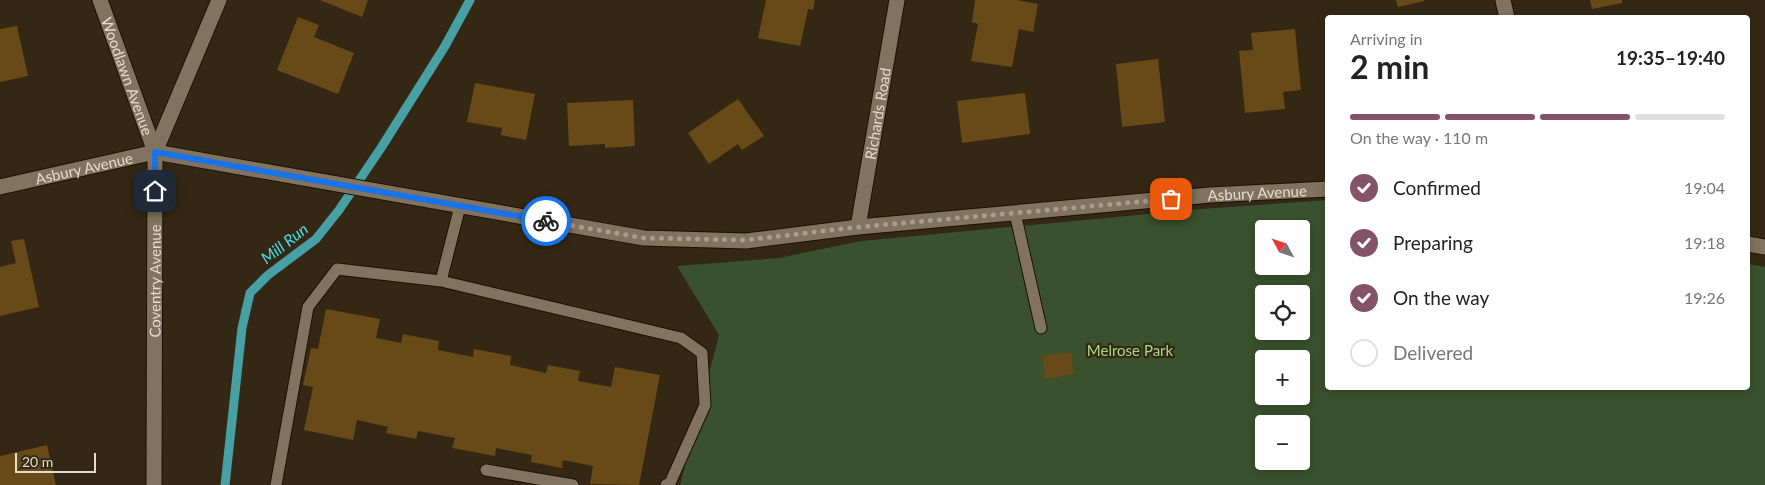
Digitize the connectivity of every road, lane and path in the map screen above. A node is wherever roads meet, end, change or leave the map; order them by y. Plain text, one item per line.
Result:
1 (100, 0) edge
2 (220, 0) edge
3 (897, 0) edge
4 (1503, 0) edge
5 (1506, 15) edge
6 (155, 152) junction
7 (0, 187) edge
8 (1325, 189) edge
9 (460, 206) junction
10 (1015, 213) junction
11 (858, 227) junction
12 (1750, 244) edge
13 (1765, 247) edge
14 (441, 281) junction
15 (1041, 328) dead end
16 (486, 470) dead end
17 (154, 485) edge
18 (276, 485) edge
19 (573, 485) edge
20 (666, 485) edge

1 - 6 street, Woodlawn Avenue
2 - 6 street, Coventry Avenue
3 - 11 street, Richards Road
4 - 5 street
6 - 7 street, Asbury Avenue
6 - 9 street, Asbury Avenue
6 - 17 street, Coventry Avenue
8 - 10 street, Asbury Avenue
9 - 11 street, Asbury Avenue
9 - 14 lane
10 - 11 street, Asbury Avenue
10 - 15 lane
12 - 13 street
14 - 18 lane
14 - 20 lane
16 - 19 lane

